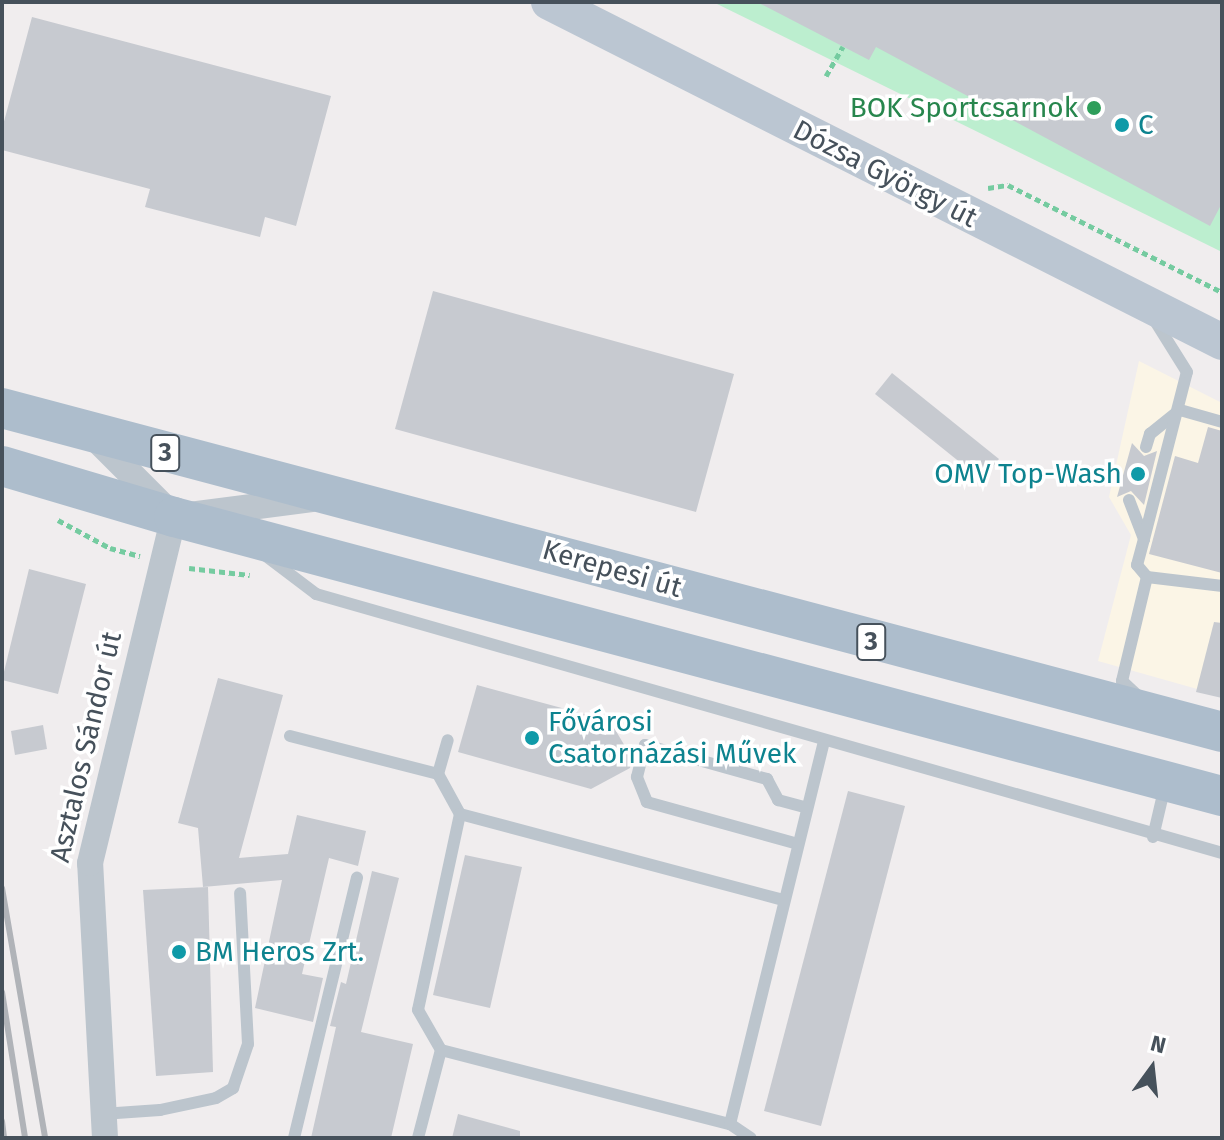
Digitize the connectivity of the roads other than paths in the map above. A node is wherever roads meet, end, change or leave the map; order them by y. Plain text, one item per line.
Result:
1 (549, 2) edge
2 (1147, 308) junction
3 (1222, 342) edge
4 (2, 408) edge
5 (1180, 410) junction
6 (1222, 422) edge
7 (90, 434) junction
8 (1146, 447) dead end
9 (2, 466) edge
10 (328, 498) junction
11 (1129, 500) dead end
12 (174, 517) junction
13 (231, 529) junction
14 (1144, 539) junction
15 (1147, 577) junction
16 (1222, 586) edge
17 (1159, 715) junction
18 (1222, 732) edge
19 (290, 736) dead end
20 (448, 740) dead end
21 (824, 741) junction
22 (438, 774) junction
23 (1166, 782) junction
24 (1222, 796) edge
25 (807, 808) junction
26 (460, 814) junction
27 (1153, 837) junction
28 (798, 844) junction
29 (1222, 853) edge
30 (357, 877) dead end
31 (240, 893) dead end
32 (784, 900) junction
33 (441, 1050) junction
34 (730, 1124) junction
35 (104, 1126) edge
36 (294, 1138) edge
37 (418, 1138) edge
38 (751, 1138) edge

1 - 2 main road, Dózsa György út
2 - 3 main road, Dózsa György út
2 - 5 lane
4 - 7 main road, Kerepesi út / 3
5 - 6 lane
5 - 8 lane
5 - 14 lane
7 - 10 main road, Kerepesi út / 3
7 - 12 street
9 - 12 main road, Kerepesi út / 3
10 - 12 street
10 - 17 main road, Kerepesi út / 3
11 - 14 lane
12 - 13 main road, Kerepesi út / 3
12 - 35 street, Asztalos Sándor út
13 - 21 lane, Kerepesi út
13 - 23 main road, Kerepesi út / 3
14 - 15 lane
15 - 16 lane
15 - 17 lane
17 - 18 main road, Kerepesi út / 3
19 - 22 lane
20 - 22 lane
21 - 25 lane
21 - 27 lane, Kerepesi út
22 - 26 lane
23 - 24 main road, Kerepesi út / 3
23 - 27 lane
25 - 28 lane
25 - 28 lane
26 - 32 lane
26 - 33 lane
27 - 29 lane, Kerepesi út
28 - 32 lane
30 - 36 lane
31 - 35 lane
32 - 34 lane
33 - 34 lane
33 - 37 lane
34 - 38 lane

